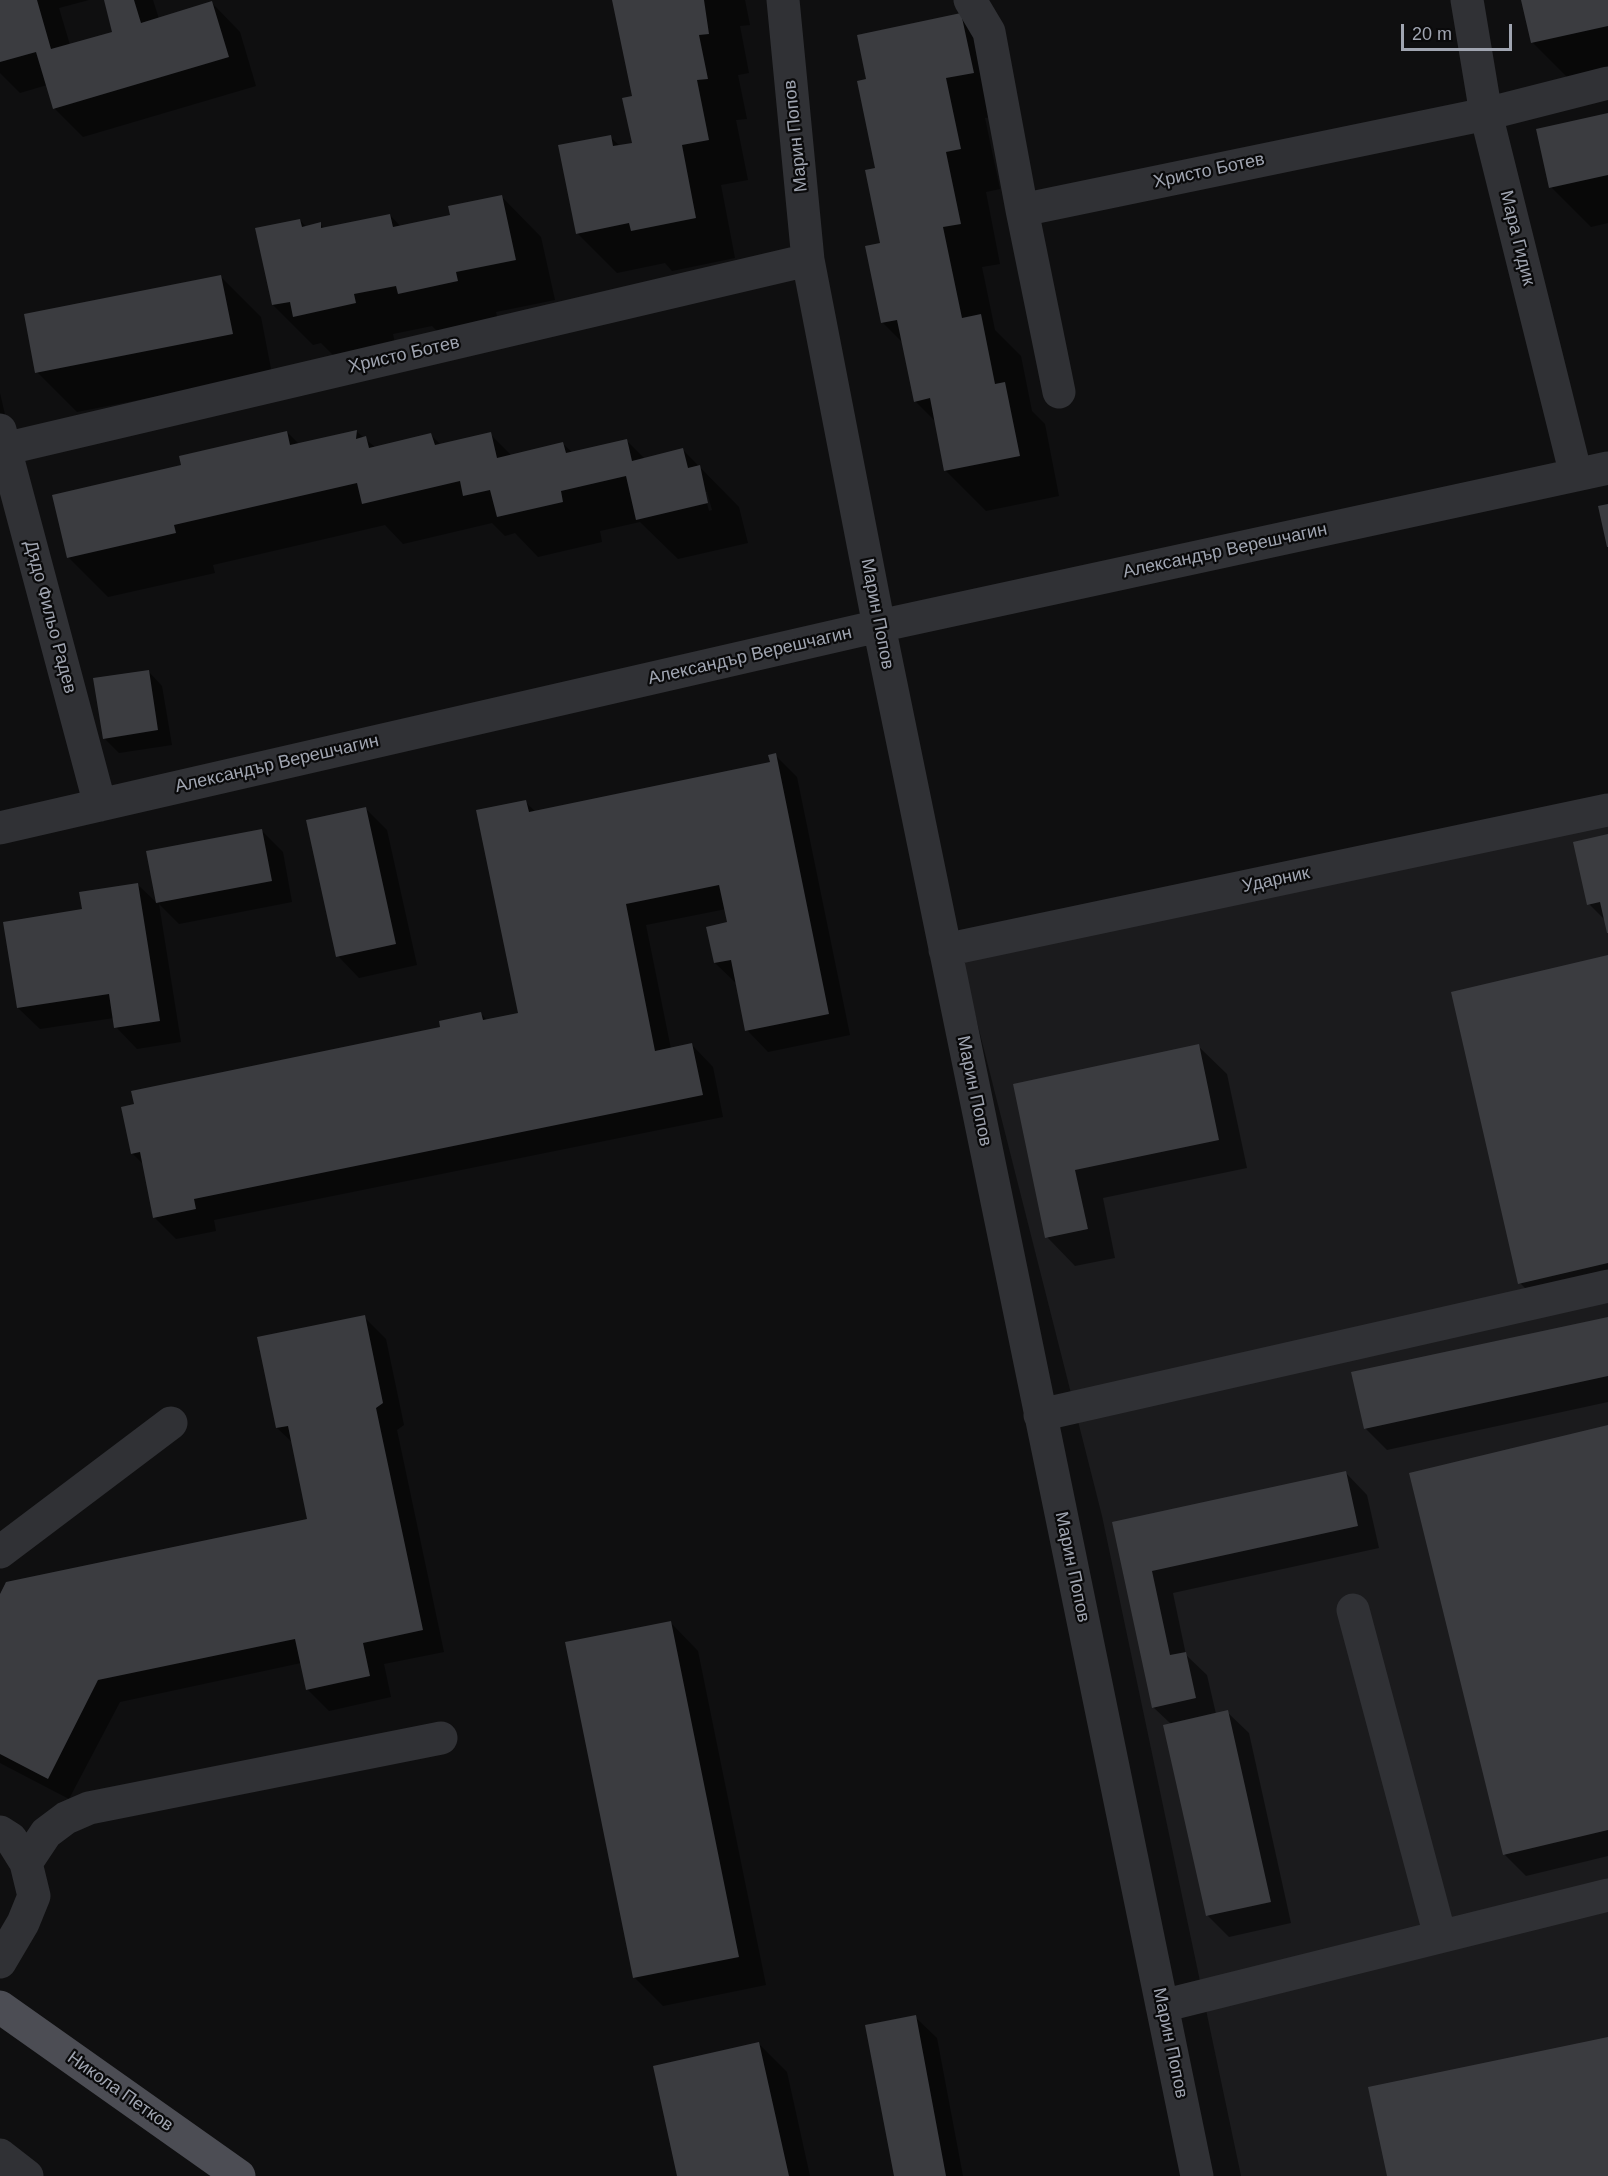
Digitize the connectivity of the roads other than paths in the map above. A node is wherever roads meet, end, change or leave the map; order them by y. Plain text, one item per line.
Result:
1 (783, 0) edge
2 (970, 0) edge
3 (1467, 0) edge
4 (1608, 83) edge
5 (1486, 114) junction
6 (1022, 210) junction
7 (808, 260) junction
8 (1059, 392) dead end
9 (2, 443) edge
10 (1608, 468) edge
11 (1576, 475) junction
12 (879, 626) junction
13 (100, 805) junction
14 (1608, 810) edge
15 (0, 828) edge
16 (945, 950) junction
17 (1608, 1286) edge
18 (1040, 1414) junction
19 (171, 1423) dead end
20 (0, 1552) edge
21 (1353, 1610) dead end
22 (441, 1738) dead end
23 (0, 1832) edge
24 (26, 1863) junction
25 (1608, 1895) edge
26 (1440, 1936) junction
27 (0, 1962) edge
28 (1162, 2006) junction
29 (0, 2007) edge
30 (0, 2155) edge
31 (229, 2173) edge
32 (27, 2176) edge
33 (1197, 2176) edge

1 - 7 street, Марин Попов
2 - 6 street
3 - 5 street, Мара Гидик
4 - 5 street, Христо Ботев
5 - 6 street, Христо Ботев
5 - 11 street, Мара Гидик
6 - 8 street
7 - 9 street, Христо Ботев
7 - 12 street, Марин Попов
9 - 13 street, Дядо Фильо Радев
10 - 11 street, Александър Верешчагин
11 - 12 street, Александър Верешчагин
12 - 13 street, Александър Верешчагин
12 - 16 street, Марин Попов
13 - 15 street, Александър Верешчагин
14 - 16 street, Ударник
16 - 18 street, Марин Попов
17 - 18 street
18 - 28 street, Марин Попов
19 - 20 street
21 - 26 street
22 - 24 street
23 - 24 street
24 - 27 street
25 - 26 street
26 - 28 street
28 - 33 street, Марин Попов
29 - 31 main road, Никола Петков
30 - 32 street

